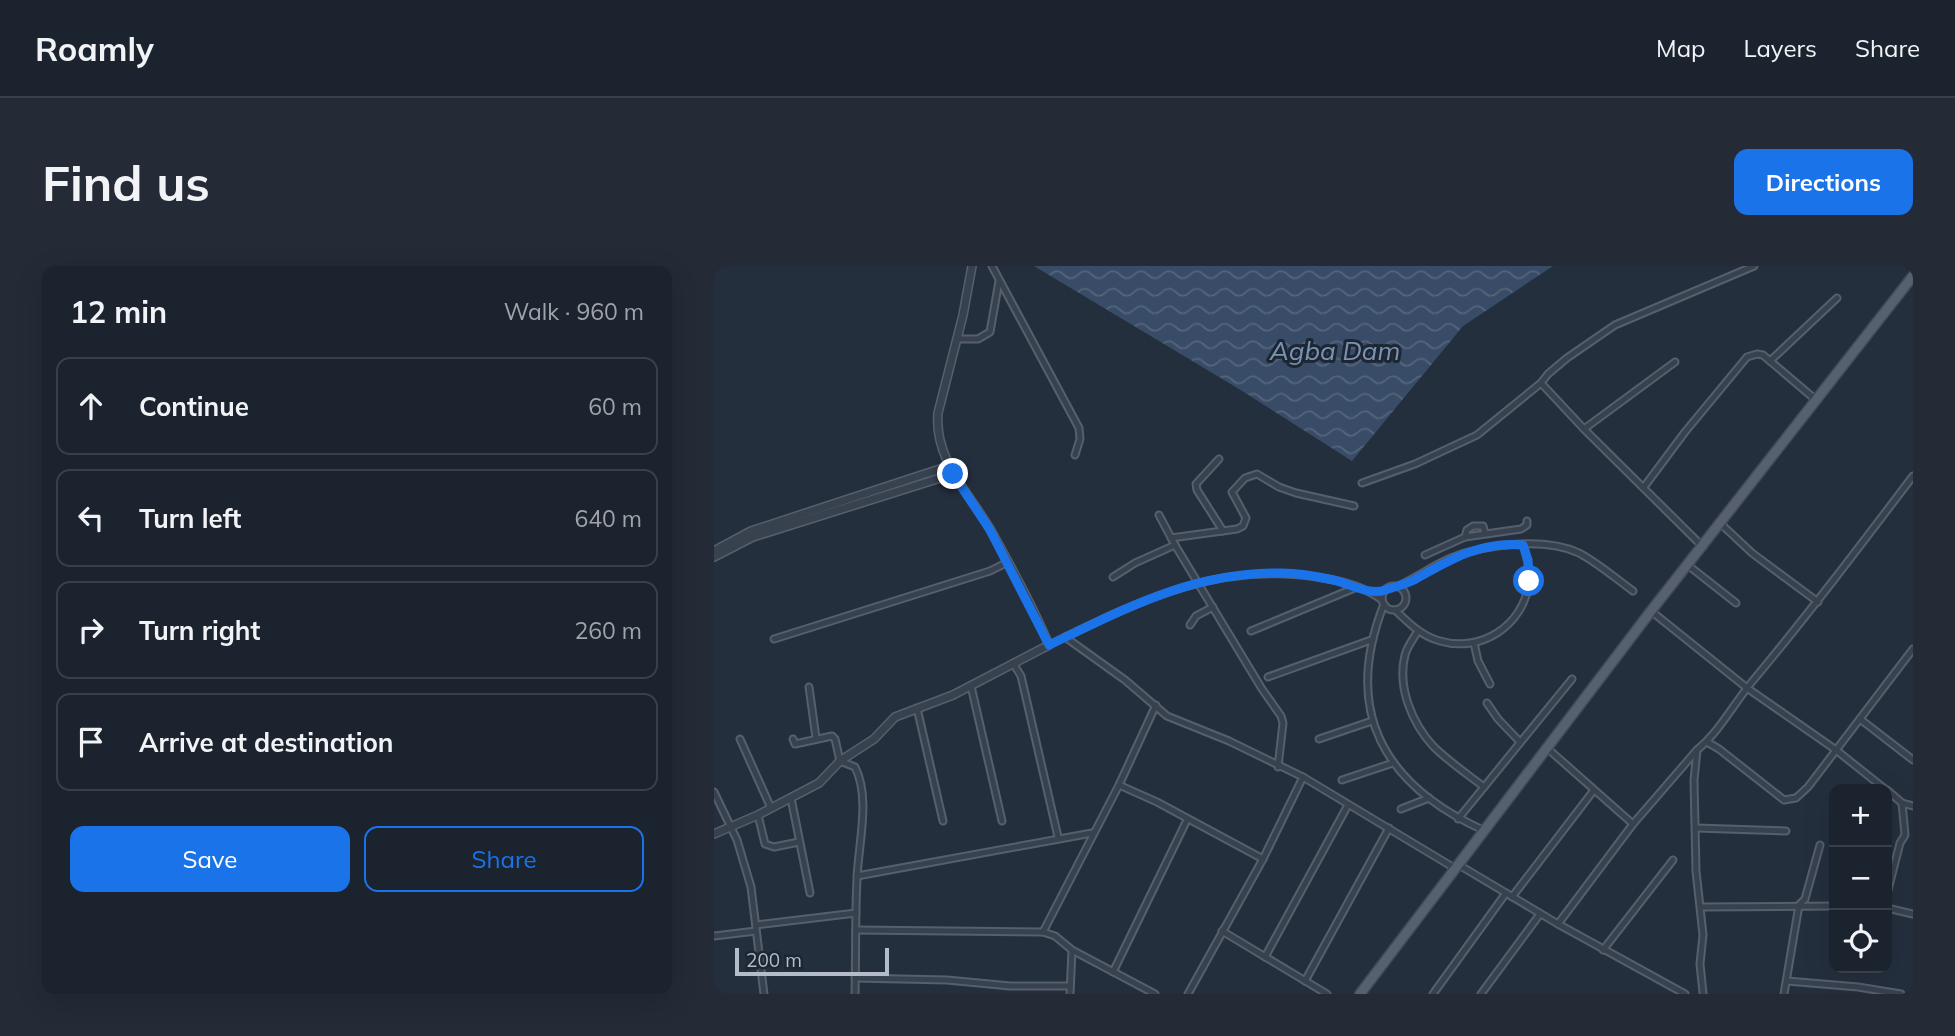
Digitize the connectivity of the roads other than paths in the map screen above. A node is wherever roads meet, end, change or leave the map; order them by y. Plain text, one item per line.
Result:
1 (972, 266) edge
2 (992, 266) edge
3 (1754, 266) edge
4 (1913, 276) edge
5 (999, 281) junction
6 (1837, 298) dead end
7 (957, 339) junction
8 (1770, 360) junction
9 (1675, 362) dead end
10 (1541, 383) junction
11 (1816, 401) junction
12 (1584, 429) junction
13 (1075, 455) dead end
14 (1219, 459) dead end
15 (951, 470) junction
16 (1913, 476) edge
17 (1362, 483) dead end
18 (1644, 487) junction
19 (1354, 506) dead end
20 (1159, 515) dead end
21 (1527, 521) dead end
22 (1721, 524) junction
23 (1223, 531) junction
24 (1485, 533) junction
25 (1476, 535) junction
26 (1465, 537) junction
27 (1171, 538) junction
28 (1175, 545) junction
29 (1523, 545) junction
30 (1703, 547) junction
31 (1481, 549) junction
32 (714, 551) edge
33 (1425, 555) dead end
34 (714, 557) edge
35 (1008, 562) junction
36 (1689, 566) junction
37 (1113, 577) dead end
38 (1413, 580) junction
39 (1198, 582) junction
40 (1398, 586) junction
41 (1357, 587) junction
42 (1385, 590) junction
43 (1633, 591) dead end
44 (1372, 592) junction
45 (1406, 594) junction
46 (1383, 602) junction
47 (1406, 602) junction
48 (1818, 602) junction
49 (1736, 603) dead end
50 (1213, 607) junction
51 (1394, 610) junction
52 (1651, 611) junction
53 (1380, 619) junction
54 (1409, 621) junction
55 (1190, 625) dead end
56 (1251, 631) dead end
57 (1418, 631) junction
58 (1065, 637) junction
59 (774, 639) dead end
60 (1371, 640) junction
61 (1474, 643) junction
62 (1049, 645) junction
63 (1913, 649) edge
64 (1013, 663) junction
65 (1268, 677) dead end
66 (1572, 678) dead end
67 (1490, 684) dead end
68 (971, 686) junction
69 (809, 687) dead end
70 (1747, 688) junction
71 (1487, 704) dead end
72 (1156, 705) junction
73 (917, 708) junction
74 (1860, 719) junction
75 (1372, 721) junction
76 (740, 738) dead end
77 (816, 738) junction
78 (793, 739) dead end
79 (1319, 739) dead end
80 (1520, 742) junction
81 (1707, 742) junction
82 (1546, 748) junction
83 (1697, 750) junction
84 (1836, 750) junction
85 (1913, 760) edge
86 (841, 761) junction
87 (1393, 762) junction
88 (1279, 767) junction
89 (1303, 777) junction
90 (1342, 780) dead end
91 (1878, 784) edge
92 (1119, 785) junction
93 (1484, 787) junction
94 (1594, 790) junction
95 (714, 792) edge
96 (1892, 795) edge
97 (791, 798) junction
98 (1429, 798) junction
99 (1902, 803) junction
100 (1348, 804) junction
101 (1913, 806) edge
102 (771, 808) junction
103 (1401, 809) dead end
104 (758, 815) junction
105 (1458, 819) junction
106 (1187, 820) junction
107 (943, 821) dead end
108 (1002, 821) dead end
109 (1633, 824) junction
110 (730, 828) junction
111 (1389, 828) junction
112 (1696, 828) junction
113 (1485, 831) junction
114 (1786, 831) dead end
115 (1093, 833) junction
116 (714, 834) edge
117 (1058, 838) junction
118 (799, 842) junction
119 (1820, 845) dead end
120 (1263, 859) junction
121 (1673, 860) dead end
122 (1457, 867) junction
123 (1892, 874) edge
124 (857, 876) junction
125 (810, 893) dead end
126 (1509, 895) junction
127 (1799, 905) junction
128 (1829, 906) edge
129 (1701, 907) junction
130 (1892, 909) edge
131 (856, 913) junction
132 (1540, 914) junction
133 (1913, 914) edge
134 (1558, 924) junction
135 (756, 928) junction
136 (856, 930) junction
137 (1043, 932) junction
138 (1222, 932) junction
139 (714, 936) edge
140 (1072, 950) junction
141 (1603, 950) junction
142 (1265, 957) junction
143 (1113, 972) junction
144 (855, 978) junction
145 (1305, 981) junction
146 (1787, 981) junction
147 (1010, 986) junction
148 (1070, 986) junction
149 (764, 994) edge
150 (855, 994) edge
151 (1010, 994) edge
152 (1070, 994) edge
153 (1155, 994) edge
154 (1188, 994) edge
155 (1327, 994) edge
156 (1360, 994) edge
157 (1433, 994) edge
158 (1482, 994) edge
159 (1685, 994) edge
160 (1696, 994) edge
161 (1703, 994) edge
162 (1784, 994) edge
163 (1901, 994) edge

1 - 7 street
2 - 5 street
3 - 10 street
4 - 11 main road
5 - 7 street
5 - 13 street
6 - 8 street
7 - 15 street
8 - 11 street
8 - 18 street
9 - 12 street
10 - 12 street
10 - 17 street
11 - 22 main road
12 - 18 street
14 - 23 street
15 - 32 street
15 - 34 street
15 - 35 street
16 - 48 street
18 - 30 street
19 - 23 street
20 - 27 street
21 - 24 street
22 - 30 main road
22 - 48 street
23 - 27 street
24 - 25 street
24 - 26 street
25 - 26 street
25 - 31 street
26 - 33 street
27 - 28 street
28 - 37 street
28 - 39 street
29 - 31 street
29 - 43 street
29 - 61 street
30 - 36 main road
31 - 38 street
35 - 59 street
35 - 62 street
36 - 49 street
36 - 52 main road
38 - 40 street
38 - 45 street
39 - 41 street
39 - 50 street
39 - 58 street
40 - 42 street
40 - 45 street
41 - 44 street
41 - 56 street
42 - 44 street
42 - 46 street
44 - 46 street
45 - 47 street
46 - 51 street
46 - 53 street
47 - 51 street
47 - 54 street
48 - 70 street
50 - 55 street
50 - 88 street
51 - 53 street
51 - 54 street
52 - 70 street
52 - 82 main road
53 - 60 street
54 - 57 street
57 - 61 street
57 - 93 street
58 - 62 street
58 - 72 street
60 - 65 street
60 - 75 street
61 - 67 street
62 - 64 street
63 - 74 street
64 - 68 street
64 - 117 street
66 - 80 street
68 - 73 street
68 - 108 street
69 - 77 street
70 - 81 street
70 - 84 street
71 - 80 street
72 - 88 street
72 - 92 street
73 - 86 street
73 - 107 street
74 - 84 street
74 - 85 street
75 - 79 street
75 - 87 street
76 - 102 street
77 - 78 street
77 - 86 street
80 - 93 street
81 - 83 street
81 - 84 street
82 - 94 street
82 - 113 main road
83 - 109 street
83 - 112 street
84 - 91 street
86 - 97 street
86 - 124 street
87 - 90 street
87 - 98 street
88 - 89 street
89 - 100 street
89 - 120 street
92 - 106 street
92 - 115 street
93 - 105 street
94 - 109 street
94 - 126 street
95 - 110 street
96 - 99 street
97 - 102 street
97 - 118 street
98 - 103 street
98 - 105 street
99 - 101 street
99 - 123 street
100 - 111 street
100 - 142 street
102 - 104 street
104 - 110 street
104 - 118 street
105 - 113 street
106 - 120 street
106 - 143 street
109 - 134 street
110 - 116 street
110 - 135 street
111 - 122 street
111 - 145 street
112 - 114 street
112 - 129 street
113 - 122 main road
115 - 117 street
115 - 137 street
117 - 124 street
118 - 125 street
119 - 127 street
120 - 138 street
121 - 141 street
122 - 126 street
122 - 156 main road
124 - 131 street
126 - 132 street
126 - 157 street
127 - 128 street
127 - 129 street
127 - 146 street
129 - 161 street
130 - 133 street
131 - 135 street
131 - 136 street
132 - 134 street
132 - 158 street
134 - 141 street
135 - 139 street
135 - 149 street
136 - 137 street
136 - 144 street
137 - 140 street
138 - 142 street
138 - 154 street
140 - 143 street
140 - 148 street
141 - 159 street
142 - 145 street
143 - 153 street
144 - 147 street
144 - 150 street
145 - 155 street
146 - 162 street
146 - 163 street
147 - 148 street
147 - 151 street
148 - 152 street
160 - 161 street

